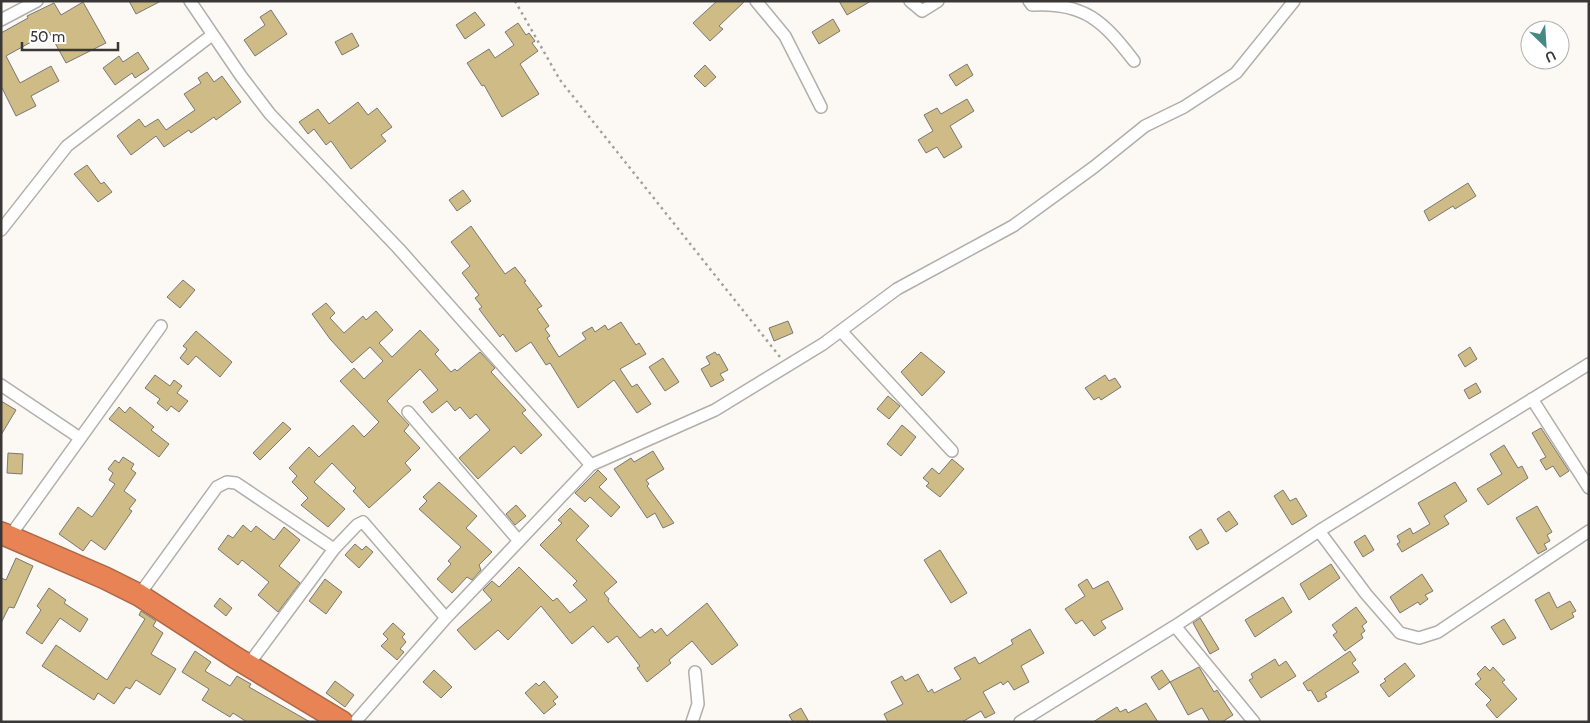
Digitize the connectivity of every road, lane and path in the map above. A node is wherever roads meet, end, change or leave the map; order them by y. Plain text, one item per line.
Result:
1 (37, 1) edge
2 (190, 1) edge
3 (515, 1) edge
4 (756, 1) edge
5 (910, 1) edge
6 (938, 1) edge
7 (1029, 1) edge
8 (1294, 1) edge
9 (1, 20) edge
10 (212, 36) junction
11 (1134, 61) dead end
12 (821, 107) dead end
13 (1, 230) edge
14 (161, 326) dead end
15 (840, 331) junction
16 (1589, 364) edge
17 (788, 366) junction
18 (1, 384) edge
19 (1532, 399) junction
20 (408, 412) dead end
21 (80, 438) junction
22 (952, 451) dead end
23 (591, 465) junction
24 (1589, 488) edge
25 (1318, 531) junction
26 (1589, 531) edge
27 (6, 535) edge
28 (519, 541) junction
29 (334, 549) junction
30 (139, 595) junction
31 (446, 618) junction
32 (1175, 626) junction
33 (248, 665) junction
34 (696, 672) dead end
35 (342, 722) edge
36 (355, 722) edge
37 (692, 722) edge
38 (1020, 722) edge
39 (1254, 722) edge

1 - 9 street
2 - 10 street
3 - 17 path
4 - 12 street
5 - 6 street
7 - 11 street
8 - 15 street
10 - 13 street
10 - 23 street
14 - 21 street
15 - 17 street
15 - 22 street
16 - 19 street
17 - 23 street
18 - 21 street
19 - 24 street
19 - 25 street
20 - 28 street
21 - 27 street
23 - 28 street
25 - 26 street
25 - 32 street
27 - 30 highway
28 - 31 street
29 - 30 street
29 - 31 street
29 - 33 street
30 - 33 highway
31 - 36 street
32 - 38 street
32 - 39 street
33 - 35 highway
34 - 37 street

